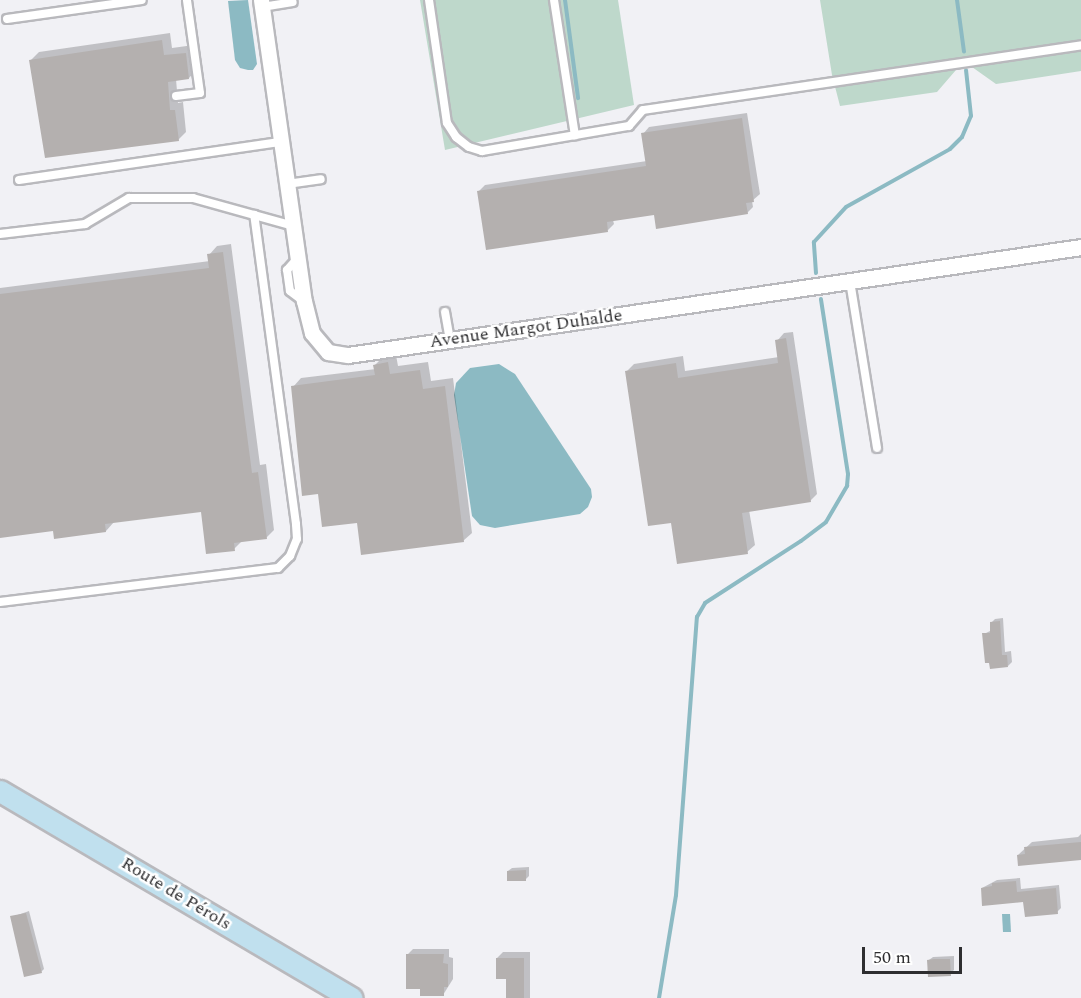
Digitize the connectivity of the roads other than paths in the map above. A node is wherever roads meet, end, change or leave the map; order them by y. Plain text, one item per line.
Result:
1 (141, 0) edge
2 (187, 0) edge
3 (429, 0) edge
4 (554, 0) edge
5 (293, 2) dead end
6 (262, 4) edge
7 (7, 19) dead end
8 (1081, 45) edge
9 (176, 96) dead end
10 (575, 135) junction
11 (281, 142) junction
12 (321, 179) dead end
13 (19, 180) dead end
14 (287, 184) junction
15 (254, 215) junction
16 (293, 226) junction
17 (0, 234) edge
18 (1081, 247) edge
19 (850, 281) junction
20 (445, 312) dead end
21 (450, 340) junction
22 (877, 448) dead end
23 (0, 602) edge
24 (0, 791) edge
25 (352, 998) edge

1 - 7 lane
2 - 9 lane
3 - 10 lane
4 - 10 lane
5 - 6 lane
6 - 11 street, Avenue Margot Duhalde
8 - 10 lane
11 - 13 lane
11 - 14 street, Avenue Margot Duhalde
12 - 14 lane
14 - 16 street, Avenue Margot Duhalde
15 - 16 lane
15 - 17 lane
15 - 23 lane
16 - 21 street, Avenue Margot Duhalde
18 - 19 street, Avenue Margot Duhalde
19 - 21 street, Avenue Margot Duhalde
19 - 22 lane
20 - 21 lane
24 - 25 street, Route de Pérols

